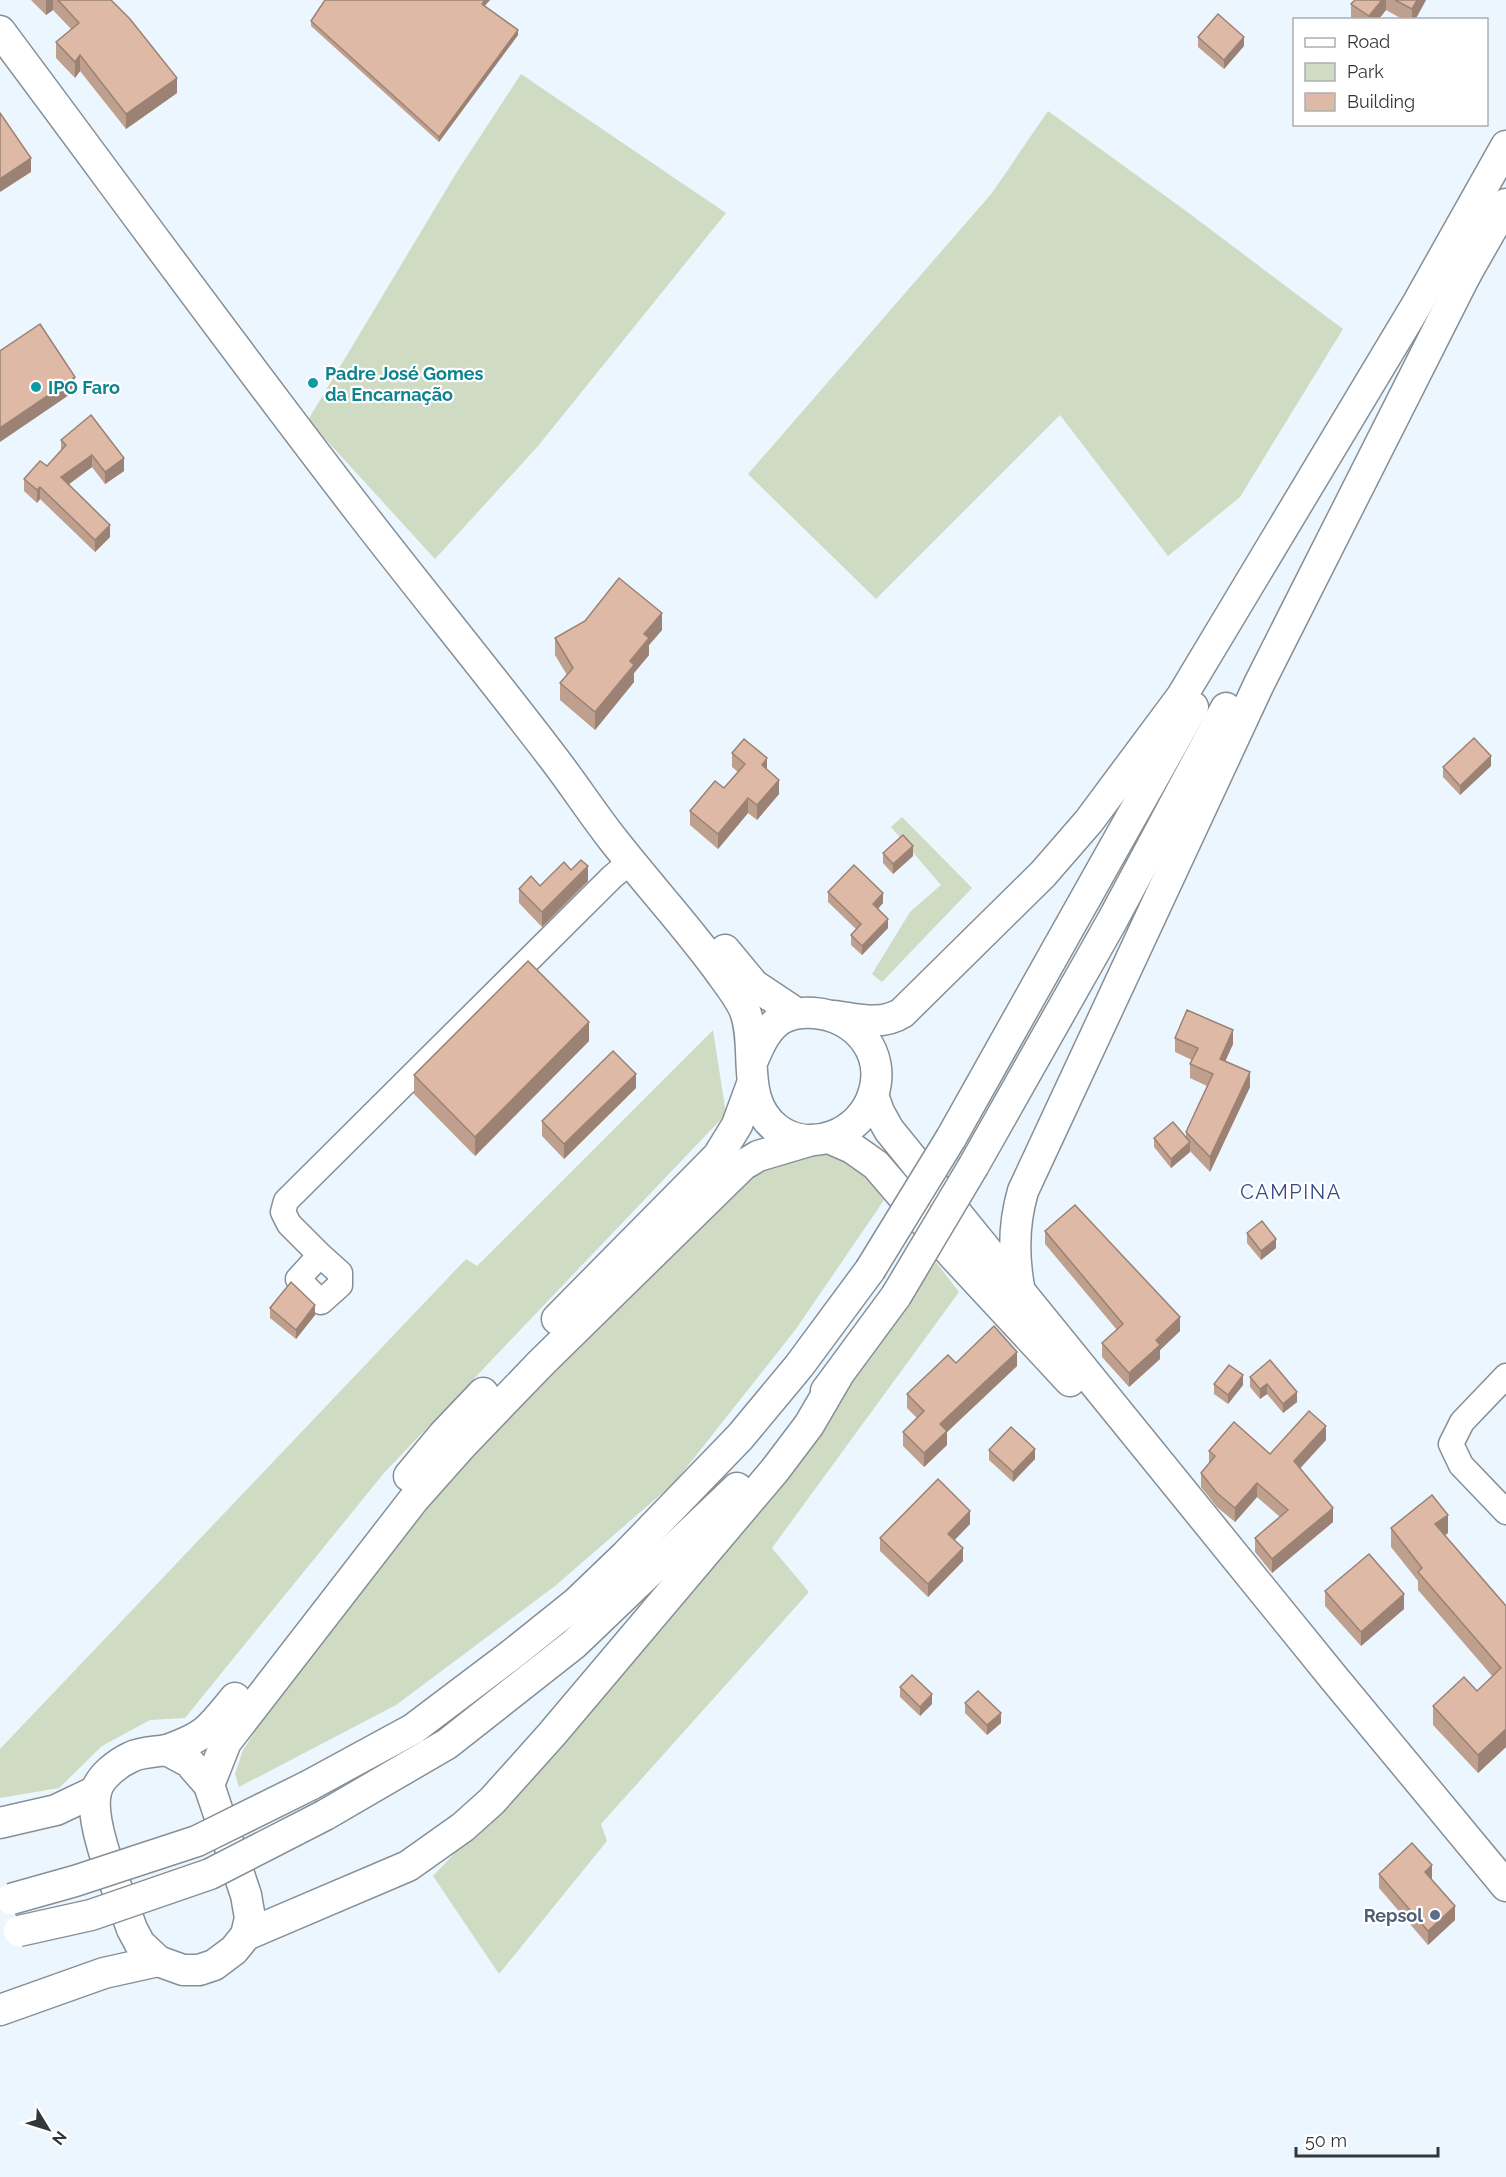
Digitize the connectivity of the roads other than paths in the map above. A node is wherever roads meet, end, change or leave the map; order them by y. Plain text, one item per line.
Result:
1 (0, 31) edge
2 (1506, 146) edge
3 (1506, 204) edge
4 (1467, 272) junction
5 (1349, 417) junction
6 (437, 610) junction
7 (631, 861) junction
8 (806, 1013) junction
9 (752, 1072) junction
10 (873, 1095) junction
11 (821, 1139) junction
12 (320, 1255) dead end
13 (1020, 1292) junction
14 (1506, 1376) edge
15 (837, 1377) junction
16 (1506, 1512) edge
17 (1333, 1677) junction
18 (167, 1750) junction
19 (209, 1785) junction
20 (96, 1791) junction
21 (0, 1822) edge
22 (1506, 1886) edge
23 (5, 1900) edge
24 (10, 1933) edge
25 (246, 1935) junction
26 (158, 1961) junction
27 (0, 2010) edge

1 - 6 main road
2 - 5 main road
3 - 4 main road
4 - 13 main road
4 - 15 main road, bridge
5 - 8 main road
5 - 23 main road, bridge
6 - 7 main road
6 - 8 main road
7 - 9 main road
7 - 12 street
8 - 9 main road
8 - 10 main road
9 - 11 main road
9 - 18 main road
10 - 11 main road
10 - 13 main road
11 - 17 main road
11 - 19 main road
13 - 17 main road
14 - 16 street
15 - 24 main road, bridge
15 - 25 main road
17 - 22 main road
18 - 19 main road
18 - 20 main road
19 - 25 main road
20 - 21 main road
20 - 26 main road
25 - 26 main road
26 - 27 main road

